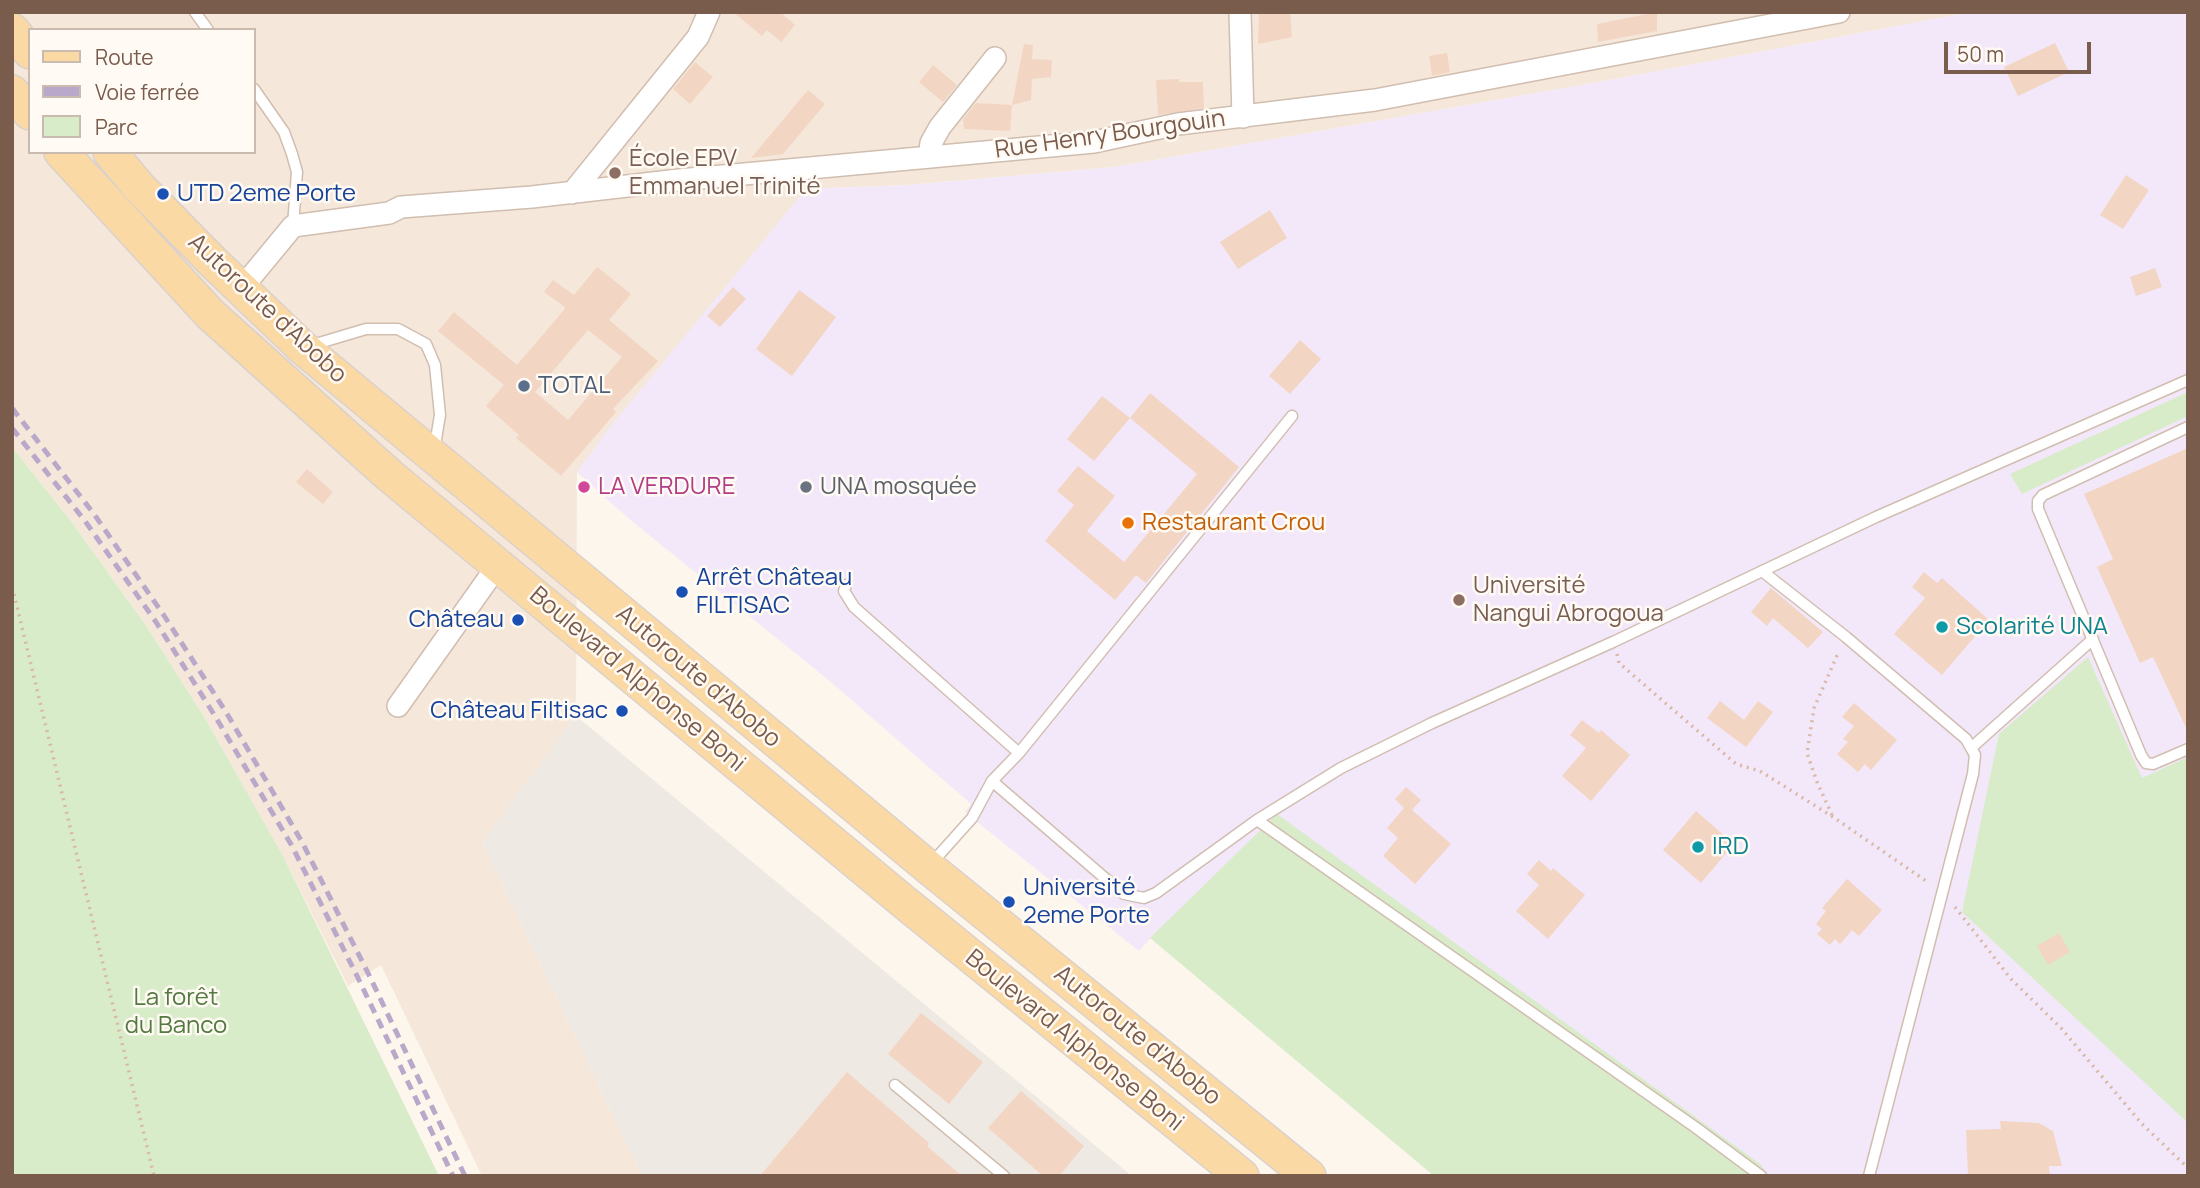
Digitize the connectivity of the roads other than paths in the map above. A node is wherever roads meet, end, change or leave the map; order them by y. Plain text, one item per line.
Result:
1 (195, 12) edge
2 (709, 12) edge
3 (1240, 12) edge
4 (1839, 12) edge
5 (207, 28) edge
6 (12, 30) edge
7 (28, 50) edge
8 (995, 58) dead end
9 (12, 92) edge
10 (256, 92) edge
11 (28, 111) edge
12 (1243, 117) junction
13 (63, 154) edge
14 (112, 154) edge
15 (929, 157) junction
16 (572, 193) junction
17 (293, 226) junction
18 (241, 289) junction
19 (303, 348) junction
20 (2188, 380) edge
21 (1292, 416) dead end
22 (2188, 427) edge
23 (433, 456) junction
24 (498, 565) junction
25 (1762, 571) junction
26 (846, 585) dead end
27 (2093, 639) junction
28 (398, 706) dead end
29 (1970, 748) junction
30 (2188, 749) edge
31 (1019, 753) junction
32 (992, 781) junction
33 (1257, 820) junction
34 (928, 867) junction
35 (895, 1085) dead end
36 (1004, 1176) edge
37 (1242, 1176) edge
38 (1309, 1176) edge
39 (1761, 1176) edge
40 (1869, 1176) edge

1 - 5 lane
2 - 16 street
3 - 12 street
4 - 12 street, Rue Henry Bourgouin
6 - 7 main road
8 - 15 street
9 - 11 main road
10 - 17 lane
12 - 15 street, Rue Henry Bourgouin
13 - 24 main road, Boulevard Alphonse Boni
14 - 18 main road, Autoroute d'Abobo
15 - 16 street, Rue Henry Bourgouin
16 - 17 street, Rue Henry Bourgouin
17 - 18 street
18 - 19 main road, Autoroute d'Abobo
19 - 23 main road, Autoroute d'Abobo
19 - 23 lane
20 - 25 lane
21 - 31 lane
22 - 27 lane
23 - 34 main road, Autoroute d'Abobo
24 - 28 street
24 - 37 main road, Boulevard Alphonse Boni
25 - 29 lane
25 - 33 lane
26 - 31 lane
27 - 29 lane
27 - 30 lane
29 - 40 lane
31 - 32 lane
32 - 33 lane
32 - 34 lane
33 - 39 lane
34 - 38 main road, Autoroute d'Abobo
35 - 36 lane

